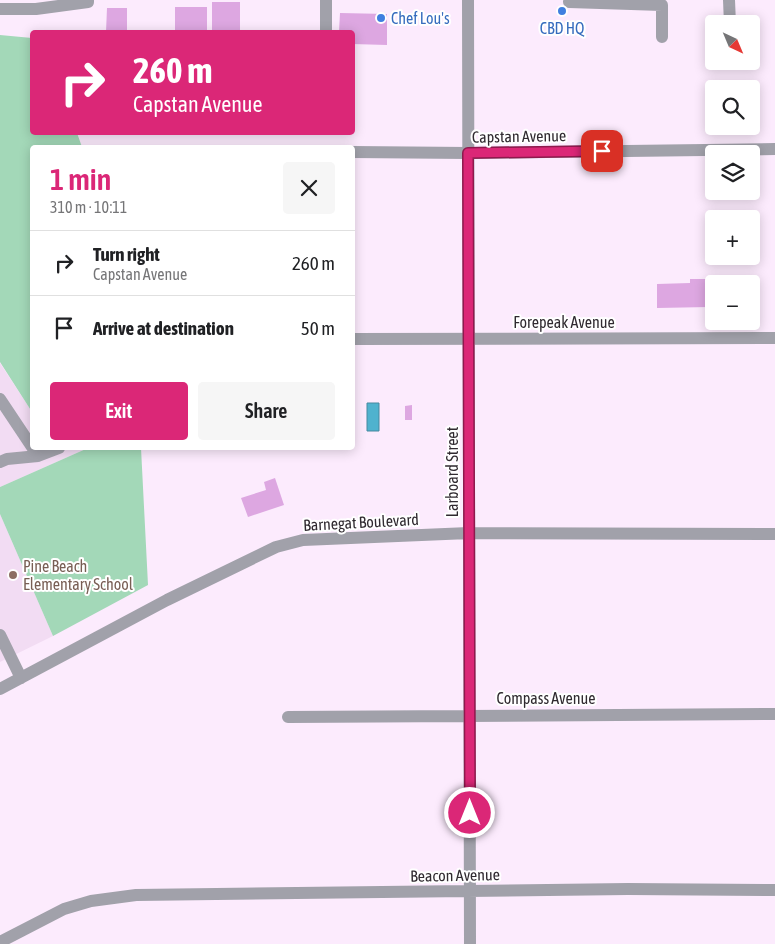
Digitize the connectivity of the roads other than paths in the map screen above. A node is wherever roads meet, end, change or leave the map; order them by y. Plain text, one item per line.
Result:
1 (88, 0) edge
2 (326, 0) edge
3 (468, 0) edge
4 (729, 0) edge
5 (569, 2) dead end
6 (612, 2) edge
7 (0, 9) edge
8 (730, 15) edge
9 (326, 30) edge
10 (662, 37) dead end
11 (775, 148) edge
12 (355, 152) edge
13 (468, 153) junction
14 (469, 338) junction
15 (775, 338) edge
16 (355, 339) edge
17 (0, 399) edge
18 (30, 444) edge
19 (34, 450) edge
20 (54, 450) edge
21 (38, 456) junction
22 (0, 462) edge
23 (469, 533) junction
24 (775, 534) edge
25 (0, 635) edge
26 (21, 678) junction
27 (0, 689) edge
28 (775, 714) edge
29 (469, 715) junction
30 (288, 717) dead end
31 (775, 890) edge
32 (470, 891) junction
33 (0, 942) edge
34 (470, 944) edge

1 - 7 street
2 - 9 street
3 - 13 street, Larboard Street
4 - 8 street
5 - 6 street
6 - 10 street
11 - 13 street, Capstan Avenue
12 - 13 street, Capstan Avenue
13 - 14 street, Larboard Street
14 - 15 street, Forepeak Avenue
14 - 16 street, Forepeak Avenue
14 - 23 street, Larboard Street
17 - 18 street
19 - 21 street
20 - 21 street
21 - 22 street
23 - 24 street, Barnegat Boulevard
23 - 26 street, Barnegat Boulevard
23 - 29 street, Larboard Street
25 - 26 street
26 - 27 street, Barnegat Boulevard
28 - 29 street, Compass Avenue
29 - 30 street, Compass Avenue
29 - 32 street, Larboard Street
31 - 32 street, Beacon Avenue
32 - 33 street, Beacon Avenue
32 - 34 street, Larboard Street

